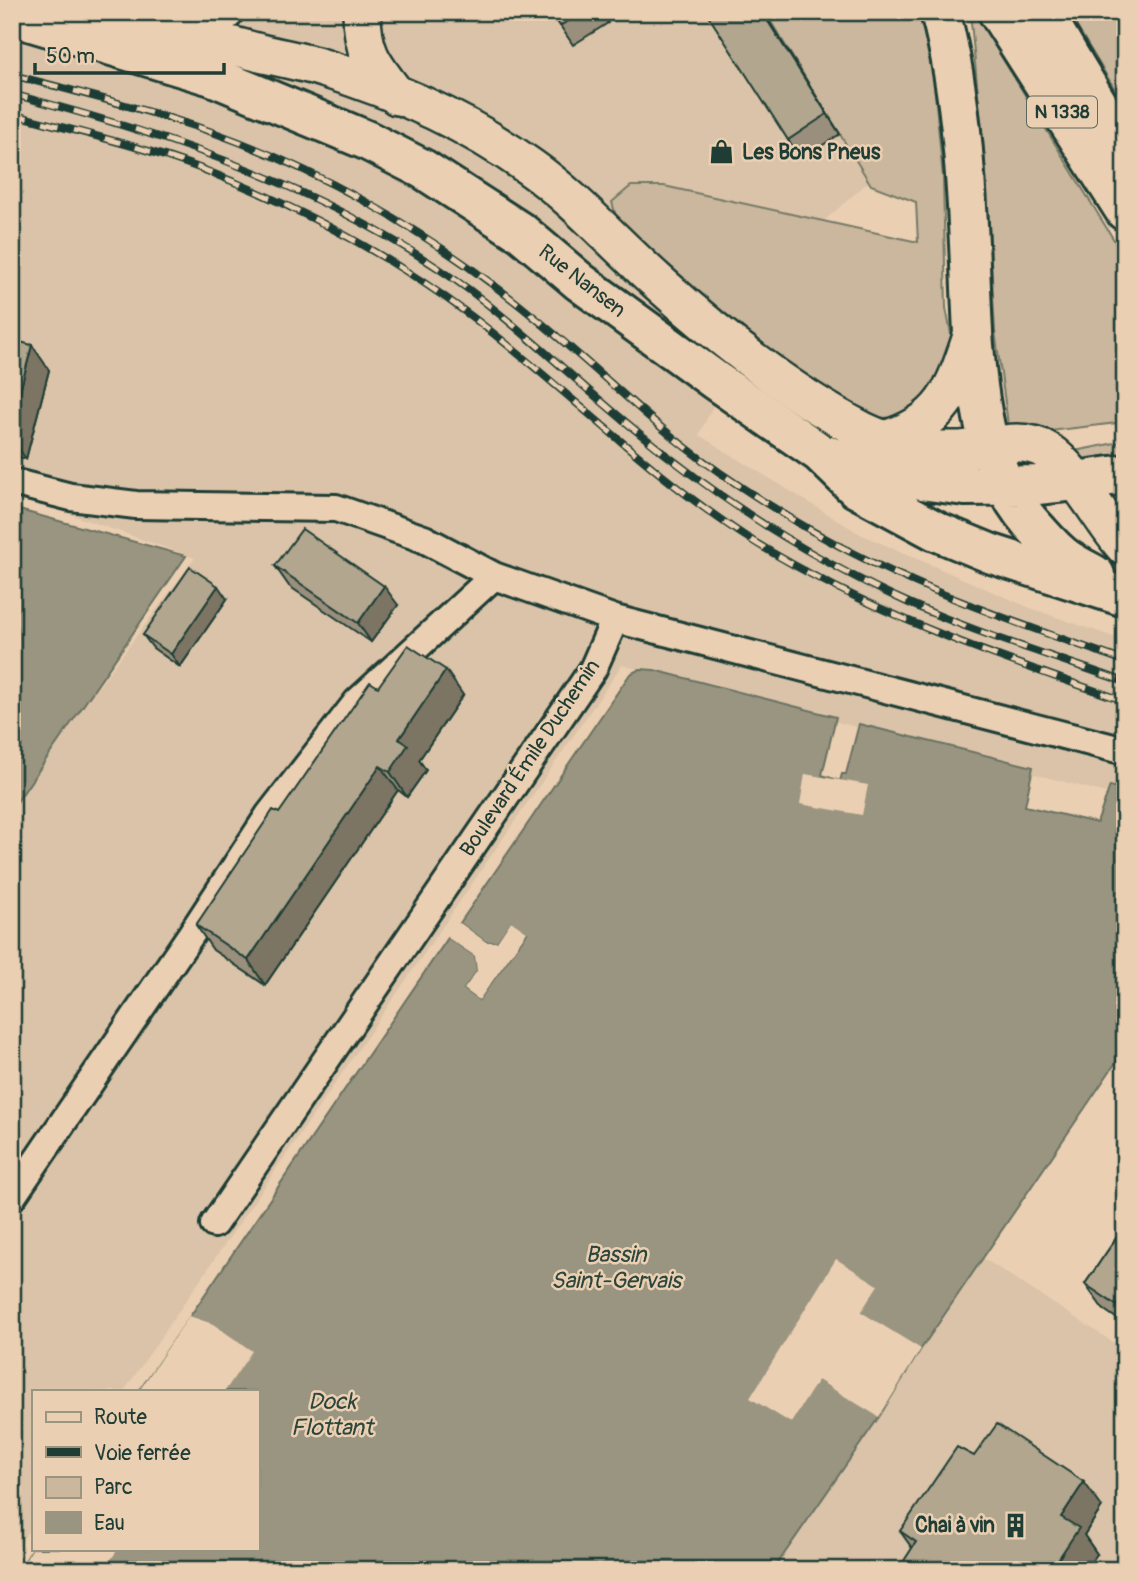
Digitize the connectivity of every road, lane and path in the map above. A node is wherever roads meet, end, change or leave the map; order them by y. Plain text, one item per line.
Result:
1 (224, 12) edge
2 (362, 12) edge
3 (940, 12) edge
4 (998, 12) edge
5 (1043, 12) edge
6 (134, 16) edge
7 (22, 19) edge
8 (397, 96) junction
9 (1125, 150) edge
10 (1125, 211) edge
11 (974, 333) junction
12 (884, 440) junction
13 (989, 447) junction
14 (820, 453) junction
15 (1125, 474) edge
16 (1076, 481) junction
17 (12, 482) edge
18 (1005, 485) junction
19 (1125, 547) edge
20 (494, 576) junction
21 (1125, 594) edge
22 (615, 619) junction
23 (1125, 751) edge
24 (12, 1197) edge
25 (214, 1224) dead end

1 - 6 main road
2 - 8 main road
3 - 11 main road
4 - 10 main road, N 1338
5 - 9 main road, N 1338
6 - 7 main road
6 - 8 main road
7 - 14 main road, Rue Nansen
8 - 12 main road
11 - 12 main road
11 - 13 main road
12 - 13 main road
13 - 16 main road
13 - 18 main road
14 - 18 main road
14 - 21 main road, Rue Nansen
15 - 16 main road
16 - 18 main road
16 - 19 main road
17 - 20 street
18 - 21 main road
20 - 22 street
20 - 24 street
22 - 23 street
22 - 25 street, Boulevard Émile Duchemin

